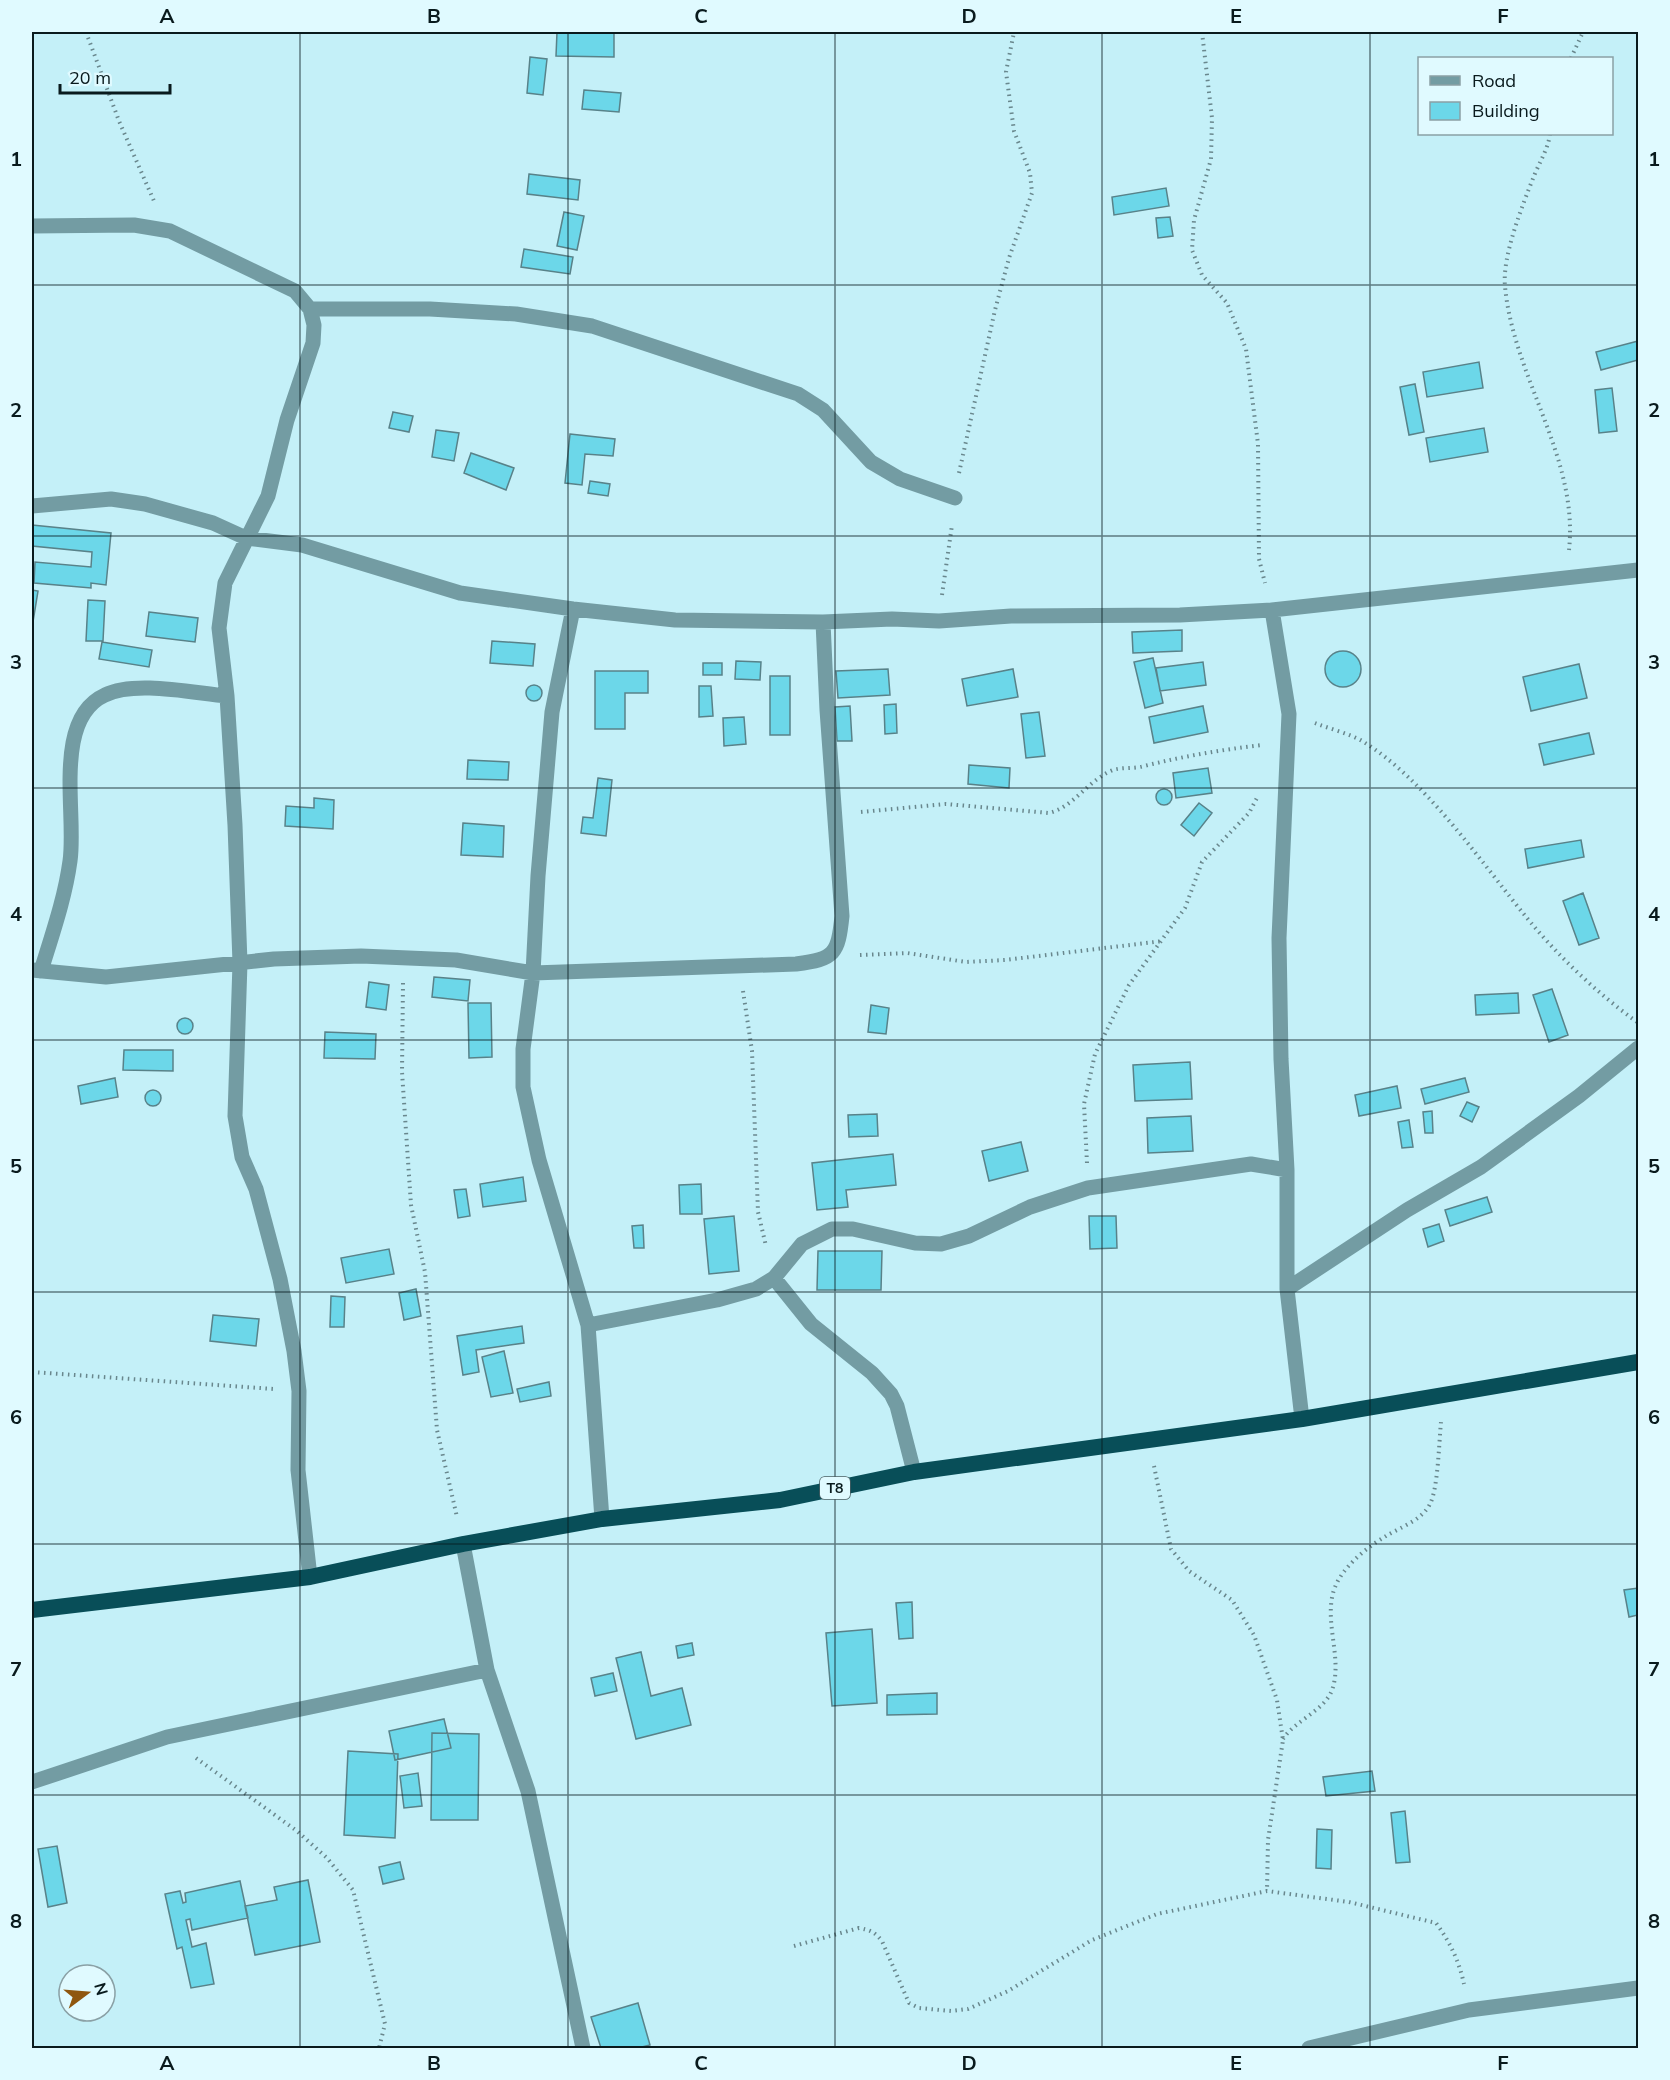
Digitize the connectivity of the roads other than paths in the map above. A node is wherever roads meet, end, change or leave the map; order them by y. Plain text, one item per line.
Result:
1 (32, 226) edge
2 (310, 309) junction
3 (955, 498) road end
4 (32, 506) edge
5 (246, 538) junction
6 (1638, 570) edge
7 (573, 609) junction
8 (1272, 610) junction
9 (823, 622) junction
10 (227, 696) junction
11 (240, 963) junction
12 (36, 971) edge
13 (533, 972) junction
14 (1638, 1047) edge
15 (1287, 1170) junction
16 (774, 1278) junction
17 (1287, 1289) junction
18 (588, 1325) junction
19 (1638, 1362) edge
20 (1302, 1419) junction
21 (914, 1472) junction
22 (602, 1519) junction
23 (463, 1544) junction
24 (310, 1577) junction
25 (32, 1610) edge
26 (487, 1670) junction
27 (32, 1782) edge
28 (1638, 1988) edge
29 (583, 2049) edge
30 (1309, 2049) edge

1 - 2 street
2 - 3 street
2 - 5 street
4 - 5 street
5 - 7 street
5 - 10 street
6 - 8 street
7 - 9 street
7 - 13 street
8 - 9 street
8 - 15 street
9 - 13 street
10 - 11 street
10 - 12 street
11 - 12 street
11 - 13 street
11 - 24 street
13 - 18 street
14 - 17 street
15 - 16 street
15 - 17 street
16 - 18 street
16 - 21 street
17 - 20 street
18 - 22 street
19 - 20 highway, T8
20 - 21 highway, T8
21 - 22 highway, T8
22 - 23 highway, T8
23 - 24 highway, T8
23 - 26 street
24 - 25 highway, T8
26 - 27 street
26 - 29 street
28 - 30 street

